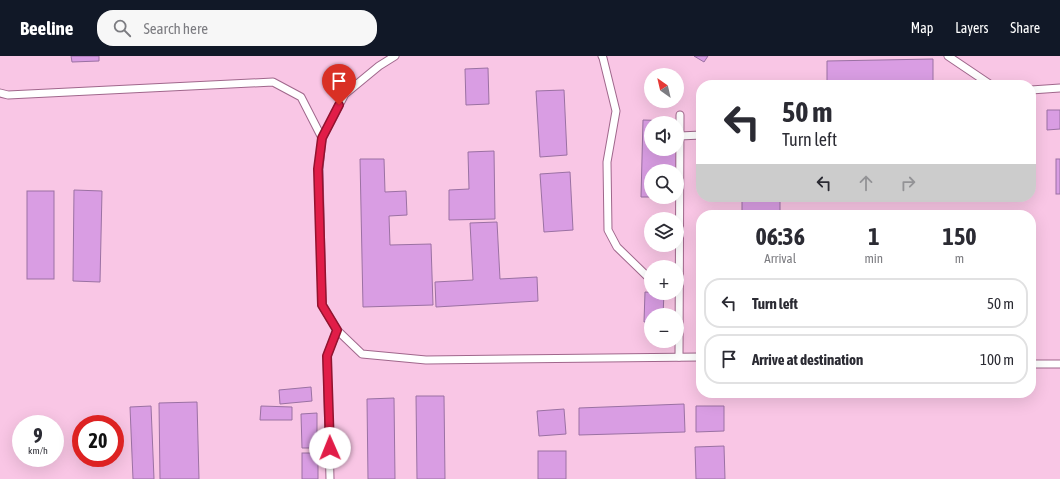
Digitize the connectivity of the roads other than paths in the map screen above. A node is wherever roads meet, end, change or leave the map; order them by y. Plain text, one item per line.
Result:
1 (395, 56) edge
2 (602, 56) edge
3 (948, 56) edge
4 (984, 80) edge
5 (1060, 88) edge
6 (1036, 90) edge
7 (0, 93) edge
8 (696, 135) edge
9 (684, 136) edge
10 (322, 138) junction
11 (680, 156) edge
12 (678, 260) edge
13 (644, 273) edge
14 (678, 300) edge
15 (337, 330) junction
16 (678, 357) junction
17 (696, 358) edge
18 (1036, 364) edge
19 (1060, 364) edge
20 (330, 479) edge

1 - 10 lane
2 - 13 lane
3 - 4 lane
5 - 6 lane
7 - 10 lane
8 - 9 lane
10 - 15 lane
11 - 12 lane
14 - 16 lane
15 - 16 lane
15 - 20 lane
16 - 17 lane
18 - 19 lane

